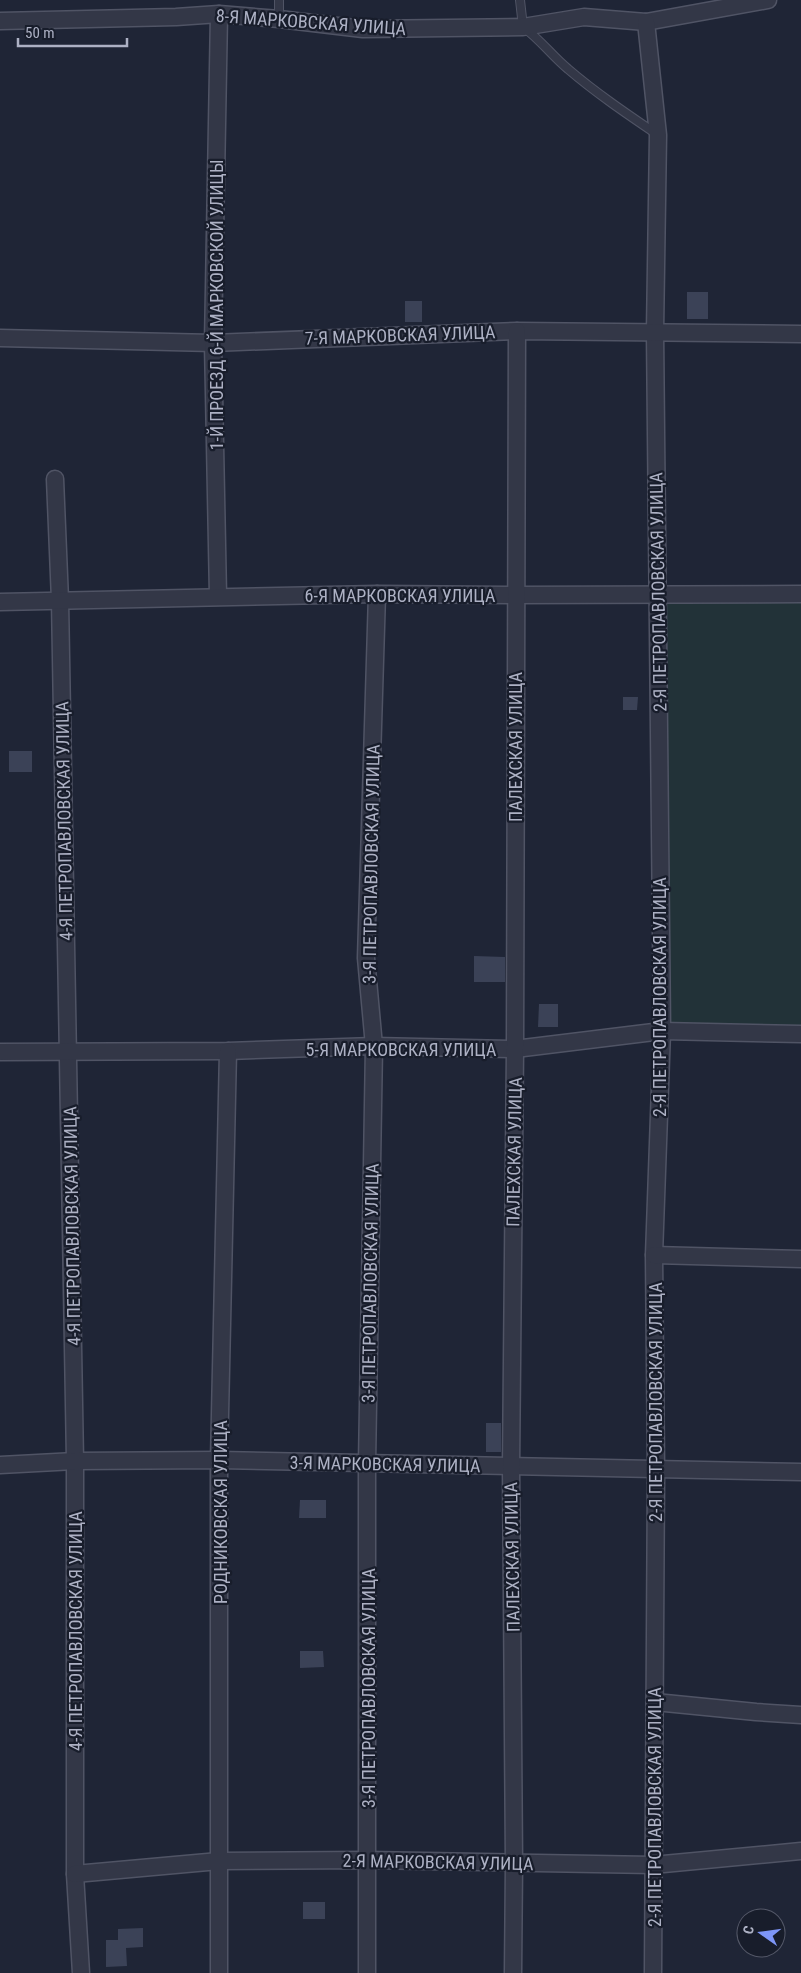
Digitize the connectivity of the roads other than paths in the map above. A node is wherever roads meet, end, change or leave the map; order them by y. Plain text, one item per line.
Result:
1 (279, 0) edge
2 (520, 0) edge
3 (768, 0) edge
4 (219, 14) junction
5 (279, 19) junction
6 (0, 21) edge
7 (646, 22) junction
8 (523, 27) junction
9 (658, 135) junction
10 (517, 331) junction
11 (655, 332) junction
12 (801, 334) edge
13 (0, 338) edge
14 (212, 343) junction
15 (55, 479) dead end
16 (377, 594) junction
17 (658, 594) junction
18 (801, 594) edge
19 (515, 595) junction
20 (218, 596) junction
21 (60, 600) junction
22 (0, 602) edge
23 (662, 1031) junction
24 (801, 1034) edge
25 (374, 1046) junction
26 (515, 1049) junction
27 (228, 1051) junction
28 (0, 1052) edge
29 (69, 1053) junction
30 (654, 1255) junction
31 (801, 1259) edge
32 (219, 1460) junction
33 (76, 1461) junction
34 (367, 1464) junction
35 (0, 1465) edge
36 (511, 1467) junction
37 (656, 1470) junction
38 (801, 1472) edge
39 (655, 1702) junction
40 (801, 1715) edge
41 (801, 1851) edge
42 (368, 1860) junction
43 (218, 1861) junction
44 (514, 1864) junction
45 (653, 1865) junction
46 (75, 1874) junction
47 (81, 1973) edge
48 (219, 1973) edge
49 (367, 1973) edge
50 (513, 1973) edge
51 (652, 1973) edge

1 - 5 lane
2 - 8 lane
3 - 7 street, 8-Я МАРКОВСКАЯ УЛИЦА
4 - 5 street, 8-Я МАРКОВСКАЯ УЛИЦА
4 - 6 street, 8-Я МАРКОВСКАЯ УЛИЦА
4 - 14 street, 1-Й ПРОЕЗД 6-Й МАРКОВСКОЙ УЛИЦЫ
5 - 8 street, 8-Я МАРКОВСКАЯ УЛИЦА
7 - 8 street, 8-Я МАРКОВСКАЯ УЛИЦА
7 - 9 street, 2-Я ПЕТРОПАВЛОВСКАЯ УЛИЦА
8 - 9 lane
9 - 11 street, 2-Я ПЕТРОПАВЛОВСКАЯ УЛИЦА
10 - 11 street, 7-Я МАРКОВСКАЯ УЛИЦА
10 - 14 street, 7-Я МАРКОВСКАЯ УЛИЦА
10 - 19 street, ПАЛЕХСКАЯ УЛИЦА
11 - 12 street, 7-Я МАРКОВСКАЯ УЛИЦА
11 - 17 street, 2-Я ПЕТРОПАВЛОВСКАЯ УЛИЦА
13 - 14 street, 7-Я МАРКОВСКАЯ УЛИЦА
14 - 20 street, 1-Й ПРОЕЗД 6-Й МАРКОВСКОЙ УЛИЦЫ
15 - 21 street, 4-Я ПЕТРОПАВЛОВСКАЯ УЛИЦА
16 - 19 street, 6-Я МАРКОВСКАЯ УЛИЦА
16 - 20 street, 6-Я МАРКОВСКАЯ УЛИЦА
16 - 25 street, 3-Я ПЕТРОПАВЛОВСКАЯ УЛИЦА
17 - 18 street, 6-Я МАРКОВСКАЯ УЛИЦА
17 - 19 street, 6-Я МАРКОВСКАЯ УЛИЦА
17 - 23 street, 2-Я ПЕТРОПАВЛОВСКАЯ УЛИЦА
19 - 26 street, ПАЛЕХСКАЯ УЛИЦА
20 - 21 street, 6-Я МАРКОВСКАЯ УЛИЦА
21 - 22 street, 6-Я МАРКОВСКАЯ УЛИЦА
21 - 29 street, 4-Я ПЕТРОПАВЛОВСКАЯ УЛИЦА
23 - 24 street, 5-Я МАРКОВСКАЯ УЛИЦА
23 - 26 street, 5-Я МАРКОВСКАЯ УЛИЦА
23 - 30 street, 2-Я ПЕТРОПАВЛОВСКАЯ УЛИЦА
25 - 26 street, 5-Я МАРКОВСКАЯ УЛИЦА
25 - 27 street, 5-Я МАРКОВСКАЯ УЛИЦА
25 - 34 street, 3-Я ПЕТРОПАВЛОВСКАЯ УЛИЦА
26 - 36 street, ПАЛЕХСКАЯ УЛИЦА
27 - 29 street, 5-Я МАРКОВСКАЯ УЛИЦА
27 - 32 street, РОДНИКОВСКАЯ УЛИЦА
28 - 29 street, 5-Я МАРКОВСКАЯ УЛИЦА
29 - 33 street, 4-Я ПЕТРОПАВЛОВСКАЯ УЛИЦА
30 - 31 street
30 - 37 street, 2-Я ПЕТРОПАВЛОВСКАЯ УЛИЦА
32 - 33 street, 3-Я МАРКОВСКАЯ УЛИЦА
32 - 34 street, 3-Я МАРКОВСКАЯ УЛИЦА
32 - 43 street, РОДНИКОВСКАЯ УЛИЦА
33 - 35 street, 3-Я МАРКОВСКАЯ УЛИЦА
33 - 46 street, 4-Я ПЕТРОПАВЛОВСКАЯ УЛИЦА
34 - 36 street, 3-Я МАРКОВСКАЯ УЛИЦА
34 - 42 street, 3-Я ПЕТРОПАВЛОВСКАЯ УЛИЦА
36 - 37 street, 3-Я МАРКОВСКАЯ УЛИЦА
36 - 44 street, ПАЛЕХСКАЯ УЛИЦА
37 - 38 street, 3-Я МАРКОВСКАЯ УЛИЦА
37 - 39 street, 2-Я ПЕТРОПАВЛОВСКАЯ УЛИЦА
39 - 40 street
39 - 45 street, 2-Я ПЕТРОПАВЛОВСКАЯ УЛИЦА
41 - 45 street, 2-Я МАРКОВСКАЯ УЛИЦА
42 - 43 street, 2-Я МАРКОВСКАЯ УЛИЦА
42 - 44 street, 2-Я МАРКОВСКАЯ УЛИЦА
42 - 49 street, 3-Я ПЕТРОПАВЛОВСКАЯ УЛИЦА
43 - 46 street, 2-Я МАРКОВСКАЯ УЛИЦА
43 - 48 street, РОДНИКОВСКАЯ УЛИЦА
44 - 45 street, 2-Я МАРКОВСКАЯ УЛИЦА
44 - 50 street, ПАЛЕХСКАЯ УЛИЦА
45 - 51 street, 2-Я ПЕТРОПАВЛОВСКАЯ УЛИЦА
46 - 47 street, 4-Я ПЕТРОПАВЛОВСКАЯ УЛИЦА

